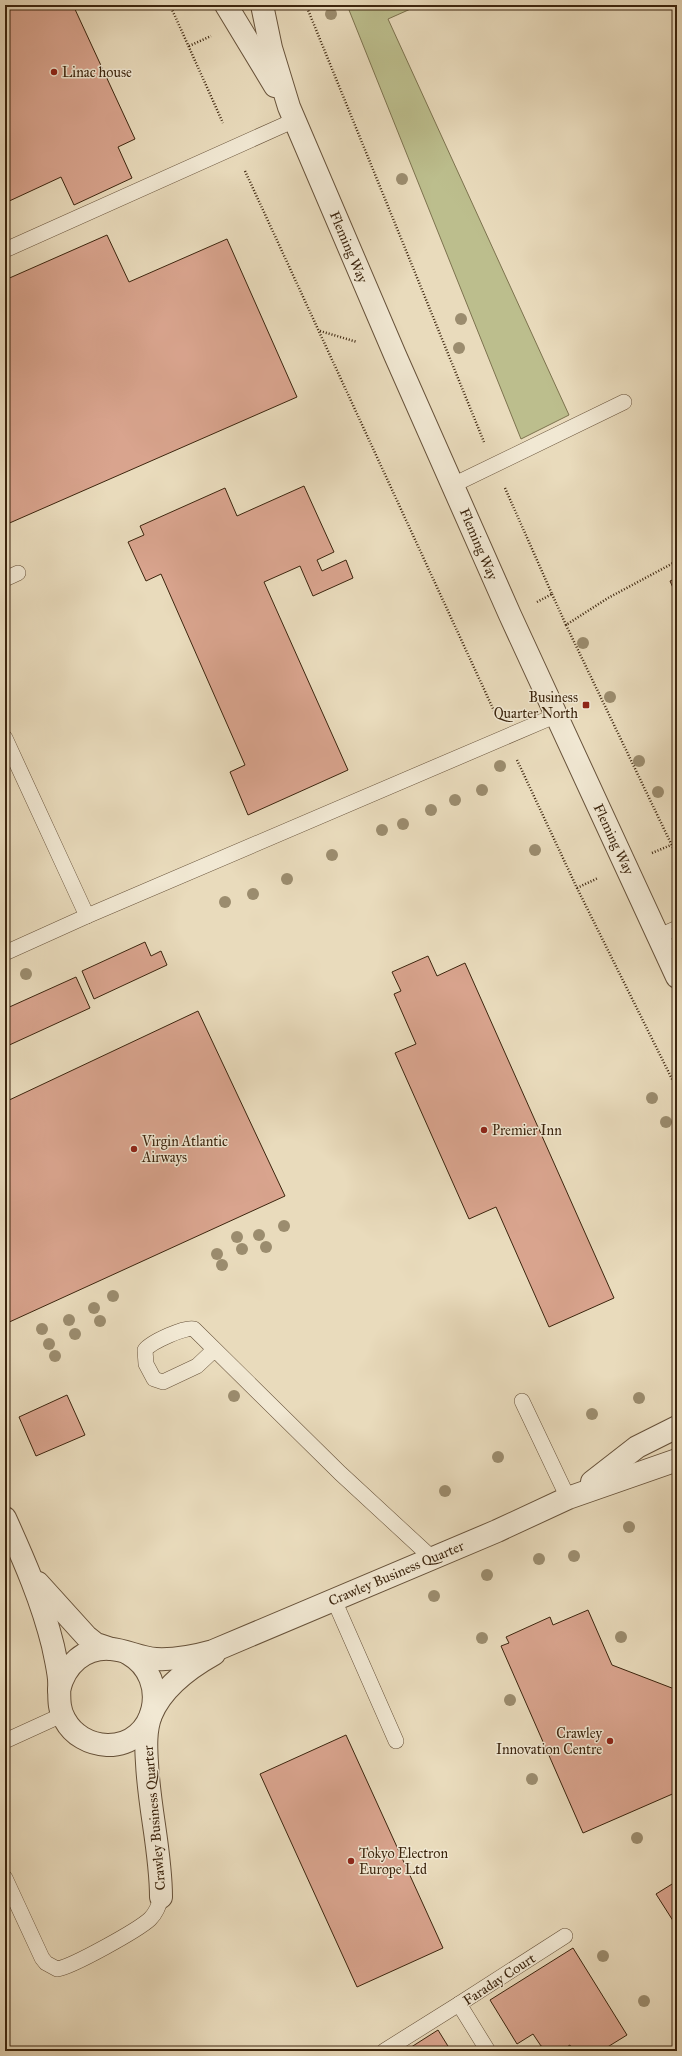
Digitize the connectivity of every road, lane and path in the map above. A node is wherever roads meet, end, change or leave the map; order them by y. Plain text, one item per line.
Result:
1 (226, 5) edge
2 (262, 5) edge
3 (306, 5) edge
4 (292, 114) junction
5 (5, 250) edge
6 (624, 402) dead end
7 (494, 465) junction
8 (453, 485) junction
9 (677, 561) edge
10 (552, 594) junction
11 (510, 615) junction
12 (566, 625) junction
13 (557, 714) junction
14 (5, 738) edge
15 (677, 856) edge
16 (87, 916) junction
17 (668, 932) edge
18 (5, 954) edge
19 (677, 977) edge
20 (214, 1350) dead end
21 (522, 1401) dead end
22 (677, 1427) edge
23 (677, 1460) edge
24 (568, 1498) junction
25 (5, 1518) edge
26 (432, 1558) junction
27 (28, 1567) junction
28 (334, 1600) junction
29 (225, 1647) junction
30 (120, 1651) junction
31 (59, 1690) junction
32 (62, 1715) junction
33 (151, 1715) junction
34 (5, 1741) edge
35 (396, 1741) dead end
36 (5, 1878) edge
37 (161, 1897) joint
38 (565, 1936) dead end
39 (459, 2004) junction
40 (384, 2051) edge
41 (488, 2051) edge

1 - 4 street, Fleming Way
2 - 4 street, Fleming Way
3 - 7 path
4 - 5 lane
4 - 8 street, Fleming Way
6 - 7 lane
7 - 8 lane
7 - 10 path
8 - 11 street, Fleming Way
9 - 12 path
10 - 11 path
10 - 12 path
11 - 13 street, Fleming Way
12 - 15 path
13 - 16 lane
13 - 17 street, Fleming Way
14 - 16 lane
16 - 18 lane
17 - 19 street, Fleming Way
20 - 26 lane
21 - 24 lane
22 - 24 street, Crawley Business Quarter
23 - 24 street, Crawley Business Quarter
24 - 26 street, Crawley Business Quarter
25 - 27 street, Crawley Business Quarter
26 - 28 street, Crawley Business Quarter
27 - 30 street, Crawley Business Quarter
27 - 31 street, Crawley Business Quarter
28 - 29 street, Crawley Business Quarter
28 - 35 lane
29 - 30 street, Crawley Business Quarter
29 - 33 street, Crawley Business Quarter
30 - 31 street, Crawley Business Quarter
30 - 33 street, Crawley Business Quarter
31 - 32 street, Crawley Business Quarter
32 - 33 street, Crawley Business Quarter
32 - 34 lane
33 - 37 street, Crawley Business Quarter
36 - 37 lane
38 - 39 lane, Faraday Court
39 - 40 lane
39 - 41 lane, Faraday Court

